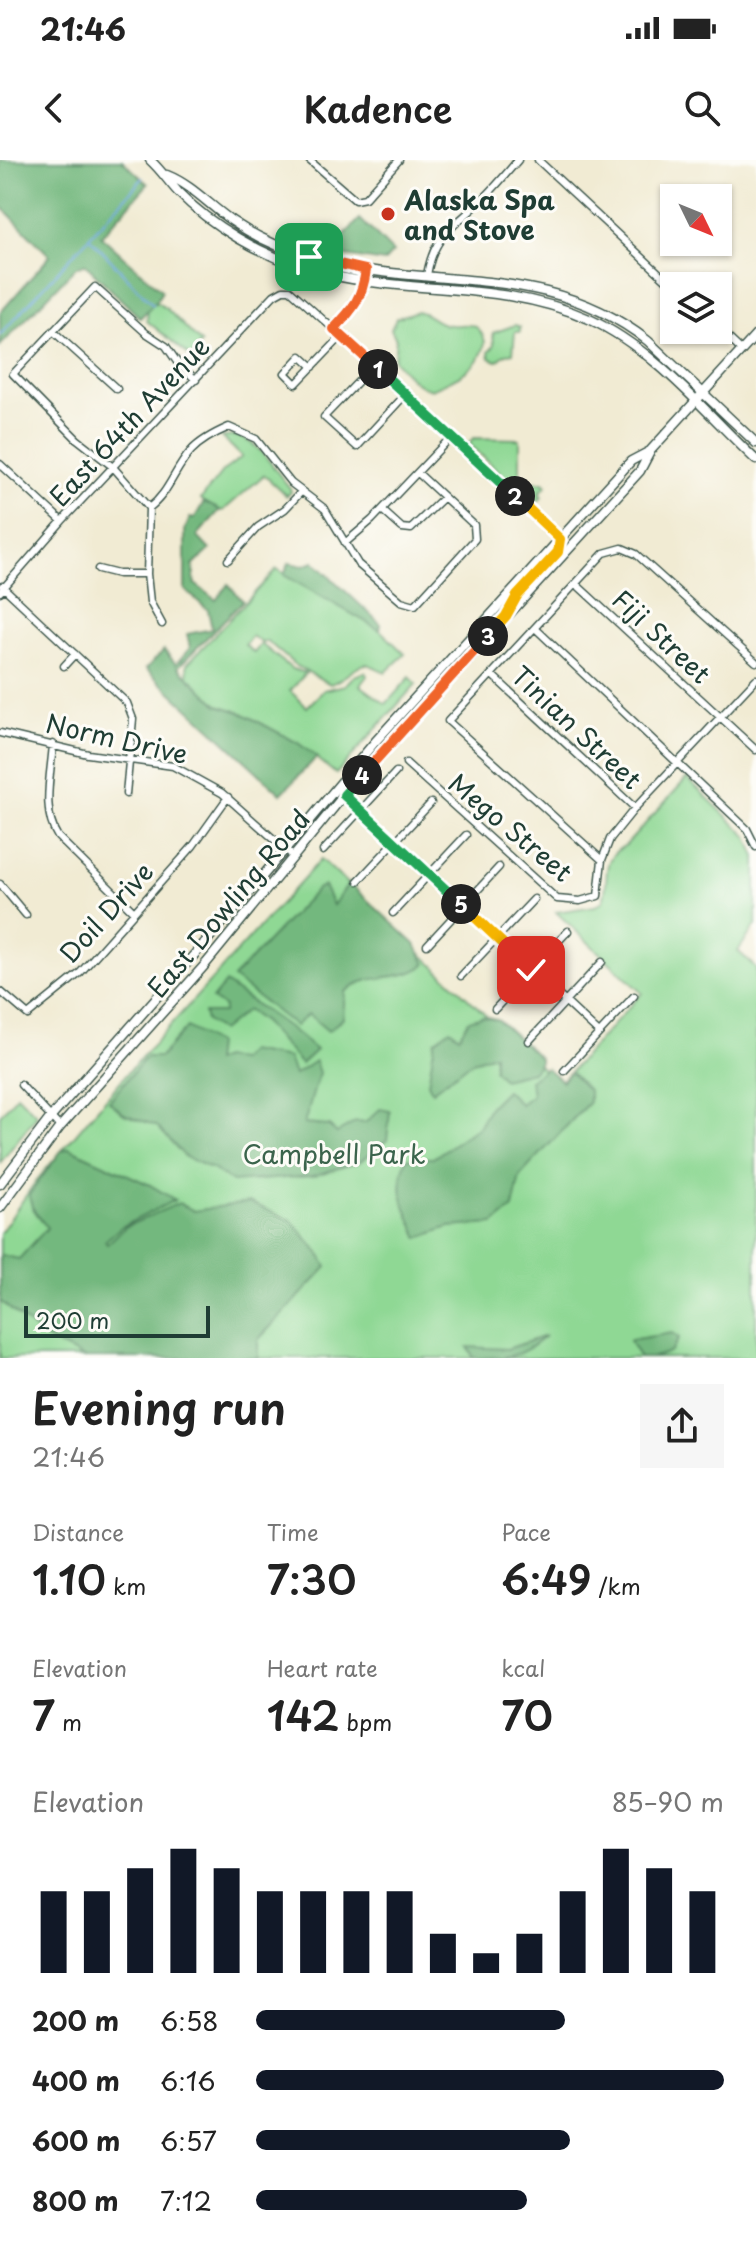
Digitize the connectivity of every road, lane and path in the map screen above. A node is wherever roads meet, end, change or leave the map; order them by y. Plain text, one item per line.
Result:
1 (150, 160) edge
2 (309, 160) edge
3 (399, 160) edge
4 (518, 160) edge
5 (538, 160) edge
6 (167, 175) junction
7 (189, 202) junction
8 (223, 214) junction
9 (366, 270) junction
10 (660, 274) edge
11 (427, 275) junction
12 (365, 281) junction
13 (400, 283) junction
14 (334, 329) junction
15 (53, 331) junction
16 (756, 335) edge
17 (342, 336) junction
18 (732, 341) edge
19 (742, 351) junction
20 (374, 365) junction
21 (313, 367) junction
22 (196, 380) junction
23 (117, 389) dead end
24 (704, 393) junction
25 (406, 394) junction
26 (696, 403) junction
27 (452, 436) junction
28 (756, 443) edge
29 (651, 450) junction
30 (756, 460) edge
31 (0, 464) edge
32 (113, 467) junction
33 (418, 473) junction
34 (27, 489) junction
35 (301, 492) junction
36 (20, 496) dead end
37 (444, 497) junction
38 (149, 508) junction
39 (382, 510) junction
40 (62, 521) junction
41 (560, 539) junction
42 (345, 543) junction
43 (228, 560) dead end
44 (98, 569) dead end
45 (147, 574) junction
46 (576, 584) junction
47 (1, 588) edge
48 (506, 616) junction
49 (162, 624) dead end
50 (535, 628) junction
51 (75, 654) junction
52 (756, 662) edge
53 (64, 666) dead end
54 (492, 675) junction
55 (756, 679) edge
56 (720, 717) junction
57 (0, 733) edge
58 (53, 744) junction
59 (756, 750) edge
60 (130, 760) junction
61 (406, 763) dead end
62 (678, 765) junction
63 (396, 772) dead end
64 (335, 787) junction
65 (126, 794) dead end
66 (344, 795) junction
67 (228, 797) junction
68 (431, 803) dead end
69 (635, 808) junction
70 (361, 810) junction
71 (466, 835) dead end
72 (394, 842) junction
73 (756, 847) edge
74 (284, 848) junction
75 (323, 851) dead end
76 (293, 856) junction
77 (602, 860) junction
78 (499, 867) dead end
79 (429, 874) junction
80 (358, 881) dead end
81 (0, 884) edge
82 (534, 899) dead end
83 (463, 906) junction
84 (134, 912) junction
85 (393, 913) dead end
86 (26, 915) dead end
87 (568, 931) dead end
88 (497, 937) junction
89 (427, 945) dead end
90 (602, 962) dead end
91 (531, 970) junction
92 (461, 976) dead end
93 (0, 991) edge
94 (634, 996) dead end
95 (565, 1001) junction
96 (495, 1009) dead end
97 (599, 1033) junction
98 (529, 1041) dead end
99 (564, 1071) dead end
100 (21, 1085) dead end
101 (51, 1117) junction
102 (60, 1127) junction
103 (0, 1184) edge
104 (0, 1208) edge

1 - 6 main road
2 - 3 street
4 - 11 street
5 - 10 street
6 - 7 main road
6 - 8 main road
7 - 8 main road
7 - 12 main road
8 - 9 main road
9 - 11 main road
9 - 12 street
11 - 13 main road
11 - 24 main road
12 - 13 main road
12 - 14 street
13 - 26 main road
14 - 17 street
14 - 22 street, East 64th Avenue
15 - 22 street
15 - 23 street
15 - 32 street
16 - 19 main road, East Dowling Road
17 - 20 street
17 - 21 street
18 - 19 street
19 - 24 main road, East Dowling Road
20 - 25 street
20 - 25 street
21 - 21 street
22 - 32 street, East 64th Avenue
24 - 26 main road, East Dowling Road
24 - 28 main road
25 - 27 street
26 - 29 main road, East Dowling Road
26 - 30 main road
27 - 33 street
27 - 41 street
29 - 41 main road, East Dowling Road
29 - 48 main road, East Dowling Road
31 - 34 street
32 - 38 street
32 - 40 street, East 64th Avenue
33 - 37 street
33 - 39 street
34 - 36 street
34 - 40 street
35 - 38 street
35 - 42 street
35 - 43 street
37 - 39 street
37 - 42 street
38 - 45 street
39 - 42 street
40 - 47 street, East 64th Avenue
41 - 48 street
41 - 64 main road, East Dowling Road
44 - 45 street
45 - 49 street
46 - 50 street
46 - 52 street
46 - 56 street, Fiji Street
47 - 51 street
48 - 66 main road, East Dowling Road
50 - 54 street
50 - 62 street
51 - 53 street
51 - 60 street
54 - 69 street, Tinian Street
54 - 77 street
55 - 56 street
56 - 59 street, Fiji Street
56 - 62 street
57 - 58 street, Norm Drive
58 - 60 street, Norm Drive
58 - 84 street
60 - 65 street
60 - 67 street, Norm Drive
61 - 77 street, Mego Street
62 - 69 street
62 - 73 street
63 - 70 street
64 - 66 street
64 - 74 main road, East Dowling Road
66 - 70 street
66 - 76 main road, East Dowling Road
67 - 74 street, Norm Drive
67 - 84 street, Doil Drive
68 - 72 street
69 - 77 street
70 - 72 street
70 - 75 street
71 - 79 street
72 - 79 street
72 - 80 street
74 - 76 street, Norm Drive
74 - 101 main road, East Dowling Road
76 - 102 main road, East Dowling Road
78 - 83 street
79 - 83 street
79 - 85 street
81 - 86 street
82 - 88 street
83 - 88 street
83 - 89 street
84 - 93 street, Doil Drive
87 - 91 street
88 - 91 street
88 - 92 street
90 - 95 street
91 - 95 street
91 - 96 street
94 - 97 street
95 - 97 street
95 - 98 street
97 - 99 street
100 - 101 street
101 - 102 street
101 - 103 main road, East Dowling Road
102 - 104 main road, East Dowling Road

